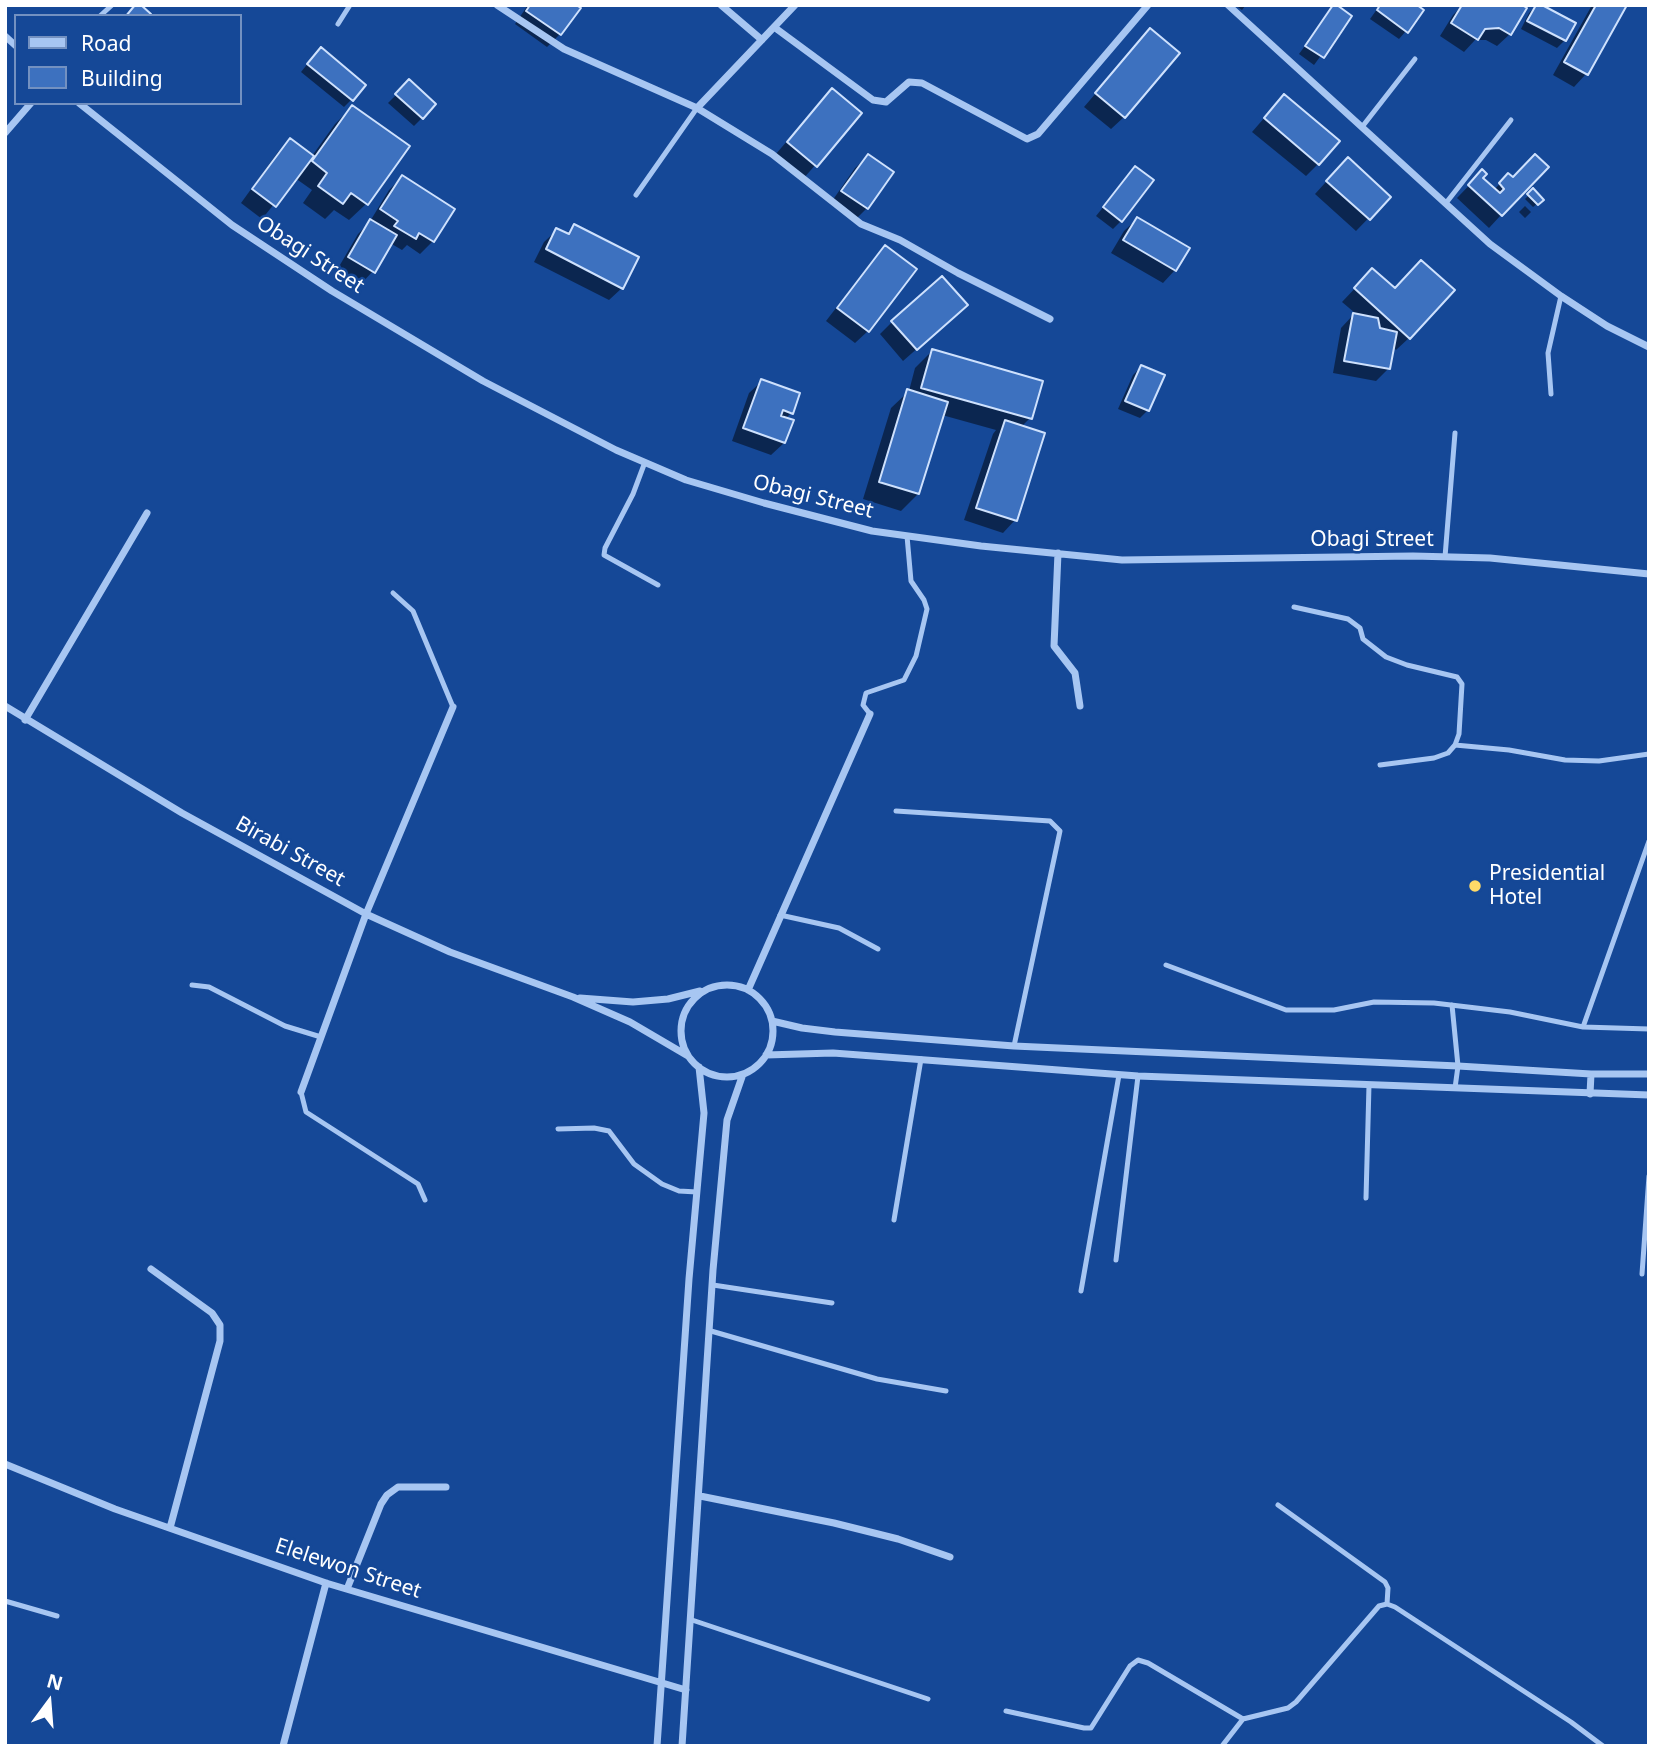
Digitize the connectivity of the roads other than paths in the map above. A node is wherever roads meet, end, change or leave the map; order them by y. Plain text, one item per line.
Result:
1 (350, 5) edge
2 (497, 5) edge
3 (721, 5) edge
4 (795, 5) edge
5 (1148, 5) edge
6 (1228, 5) edge
7 (338, 24) dead end
8 (774, 27) junction
9 (762, 40) junction
10 (1415, 59) dead end
11 (28, 105) edge
12 (81, 105) edge
13 (697, 108) junction
14 (1511, 120) dead end
15 (1362, 127) junction
16 (5, 133) edge
17 (636, 195) dead end
18 (1446, 204) junction
19 (1561, 296) junction
20 (1051, 319) dead end
21 (1649, 347) edge
22 (1551, 394) dead end
23 (1455, 433) dead end
24 (645, 462) junction
25 (148, 513) dead end
26 (907, 536) junction
27 (1058, 554) junction
28 (1446, 557) junction
29 (1649, 574) edge
30 (658, 585) dead end
31 (393, 593) dead end
32 (1294, 607) dead end
33 (5, 706) edge
34 (1080, 706) dead end
35 (453, 707) joint
36 (870, 714) joint
37 (25, 720) junction
38 (1455, 745) junction
39 (1649, 754) edge
40 (1380, 765) dead end
41 (896, 811) dead end
42 (1649, 841) edge
43 (1645, 861) edge
44 (366, 914) junction
45 (780, 915) junction
46 (878, 949) dead end
47 (1166, 965) dead end
48 (192, 985) dead end
49 (748, 989) junction
50 (704, 990) junction
51 (573, 997) junction
52 (1452, 1005) junction
53 (772, 1021) junction
54 (1583, 1027) junction
55 (1649, 1029) edge
56 (321, 1037) junction
57 (1014, 1046) junction
58 (766, 1055) junction
59 (688, 1056) junction
60 (921, 1059) junction
61 (1458, 1066) junction
62 (699, 1067) junction
63 (743, 1074) junction
64 (1591, 1074) junction
65 (1649, 1074) edge
66 (1119, 1075) junction
67 (1138, 1076) junction
68 (1369, 1085) junction
69 (1455, 1088) junction
70 (301, 1093) joint
71 (1590, 1094) junction
72 (1649, 1095) edge
73 (558, 1129) dead end
74 (1649, 1176) edge
75 (697, 1192) junction
76 (1366, 1198) dead end
77 (425, 1200) dead end
78 (894, 1220) dead end
79 (1116, 1260) dead end
80 (151, 1269) dead end
81 (1642, 1274) dead end
82 (712, 1285) junction
83 (1081, 1291) dead end
84 (832, 1303) dead end
85 (711, 1331) junction
86 (946, 1391) dead end
87 (5, 1464) edge
88 (446, 1487) dead end
89 (700, 1496) junction
90 (1278, 1505) dead end
91 (170, 1528) junction
92 (950, 1557) dead end
93 (326, 1583) junction
94 (347, 1589) junction
95 (5, 1601) edge
96 (1387, 1604) junction
97 (57, 1616) dead end
98 (692, 1620) junction
99 (662, 1683) junction
100 (686, 1690) junction
101 (928, 1699) dead end
102 (1006, 1711) dead end
103 (1243, 1719) junction
104 (1600, 1745) edge
105 (284, 1746) edge
106 (657, 1746) edge
107 (682, 1746) edge
108 (1222, 1746) edge

1 - 7 lane
2 - 13 street
3 - 9 street
4 - 8 street
5 - 8 street
6 - 15 street
8 - 9 street
9 - 13 street
10 - 15 lane
11 - 16 street
12 - 24 street, Obagi Street
13 - 17 lane
13 - 20 street
14 - 18 lane
15 - 18 street
18 - 19 street
19 - 21 street
19 - 22 lane
23 - 28 lane
24 - 26 street, Obagi Street
24 - 30 lane
25 - 37 street
26 - 27 street, Obagi Street
26 - 36 lane
27 - 28 street, Obagi Street
27 - 34 street
28 - 29 street, Obagi Street
31 - 35 lane
32 - 38 lane
33 - 37 street, Birabi Street
35 - 44 street
36 - 45 street
37 - 44 street, Birabi Street
38 - 39 lane
38 - 40 lane
41 - 57 lane
42 - 43 lane
43 - 54 lane
44 - 51 street, Birabi Street
44 - 56 street
45 - 46 lane
45 - 49 street
47 - 52 lane
48 - 56 lane
49 - 50 street
49 - 53 street
50 - 51 street
50 - 59 street
51 - 59 street
52 - 54 lane
52 - 61 lane
53 - 57 street
53 - 58 street
54 - 55 lane
56 - 70 street
57 - 61 street
58 - 60 street
58 - 63 street
59 - 62 street
60 - 66 street
60 - 78 lane
61 - 64 street
61 - 69 lane
62 - 63 street
62 - 75 street
63 - 82 street
64 - 65 street
64 - 71 street
66 - 67 street
66 - 83 lane
67 - 68 street
67 - 79 lane
68 - 69 street
68 - 76 lane
69 - 71 street
70 - 77 lane
71 - 72 street
73 - 75 lane
74 - 81 lane
75 - 99 street
80 - 91 street
82 - 84 lane
82 - 85 street
85 - 86 lane
85 - 89 street
87 - 91 street, Elelewon Street
88 - 94 street
89 - 92 street
89 - 98 street
90 - 96 lane
91 - 93 street, Elelewon Street
93 - 94 street, Elelewon Street
93 - 105 street
94 - 99 street, Elelewon Street
95 - 97 lane
96 - 103 lane
96 - 104 lane
98 - 100 street
98 - 101 lane
99 - 100 street, Elelewon Street
99 - 106 street
100 - 107 street
102 - 103 lane
103 - 108 lane

